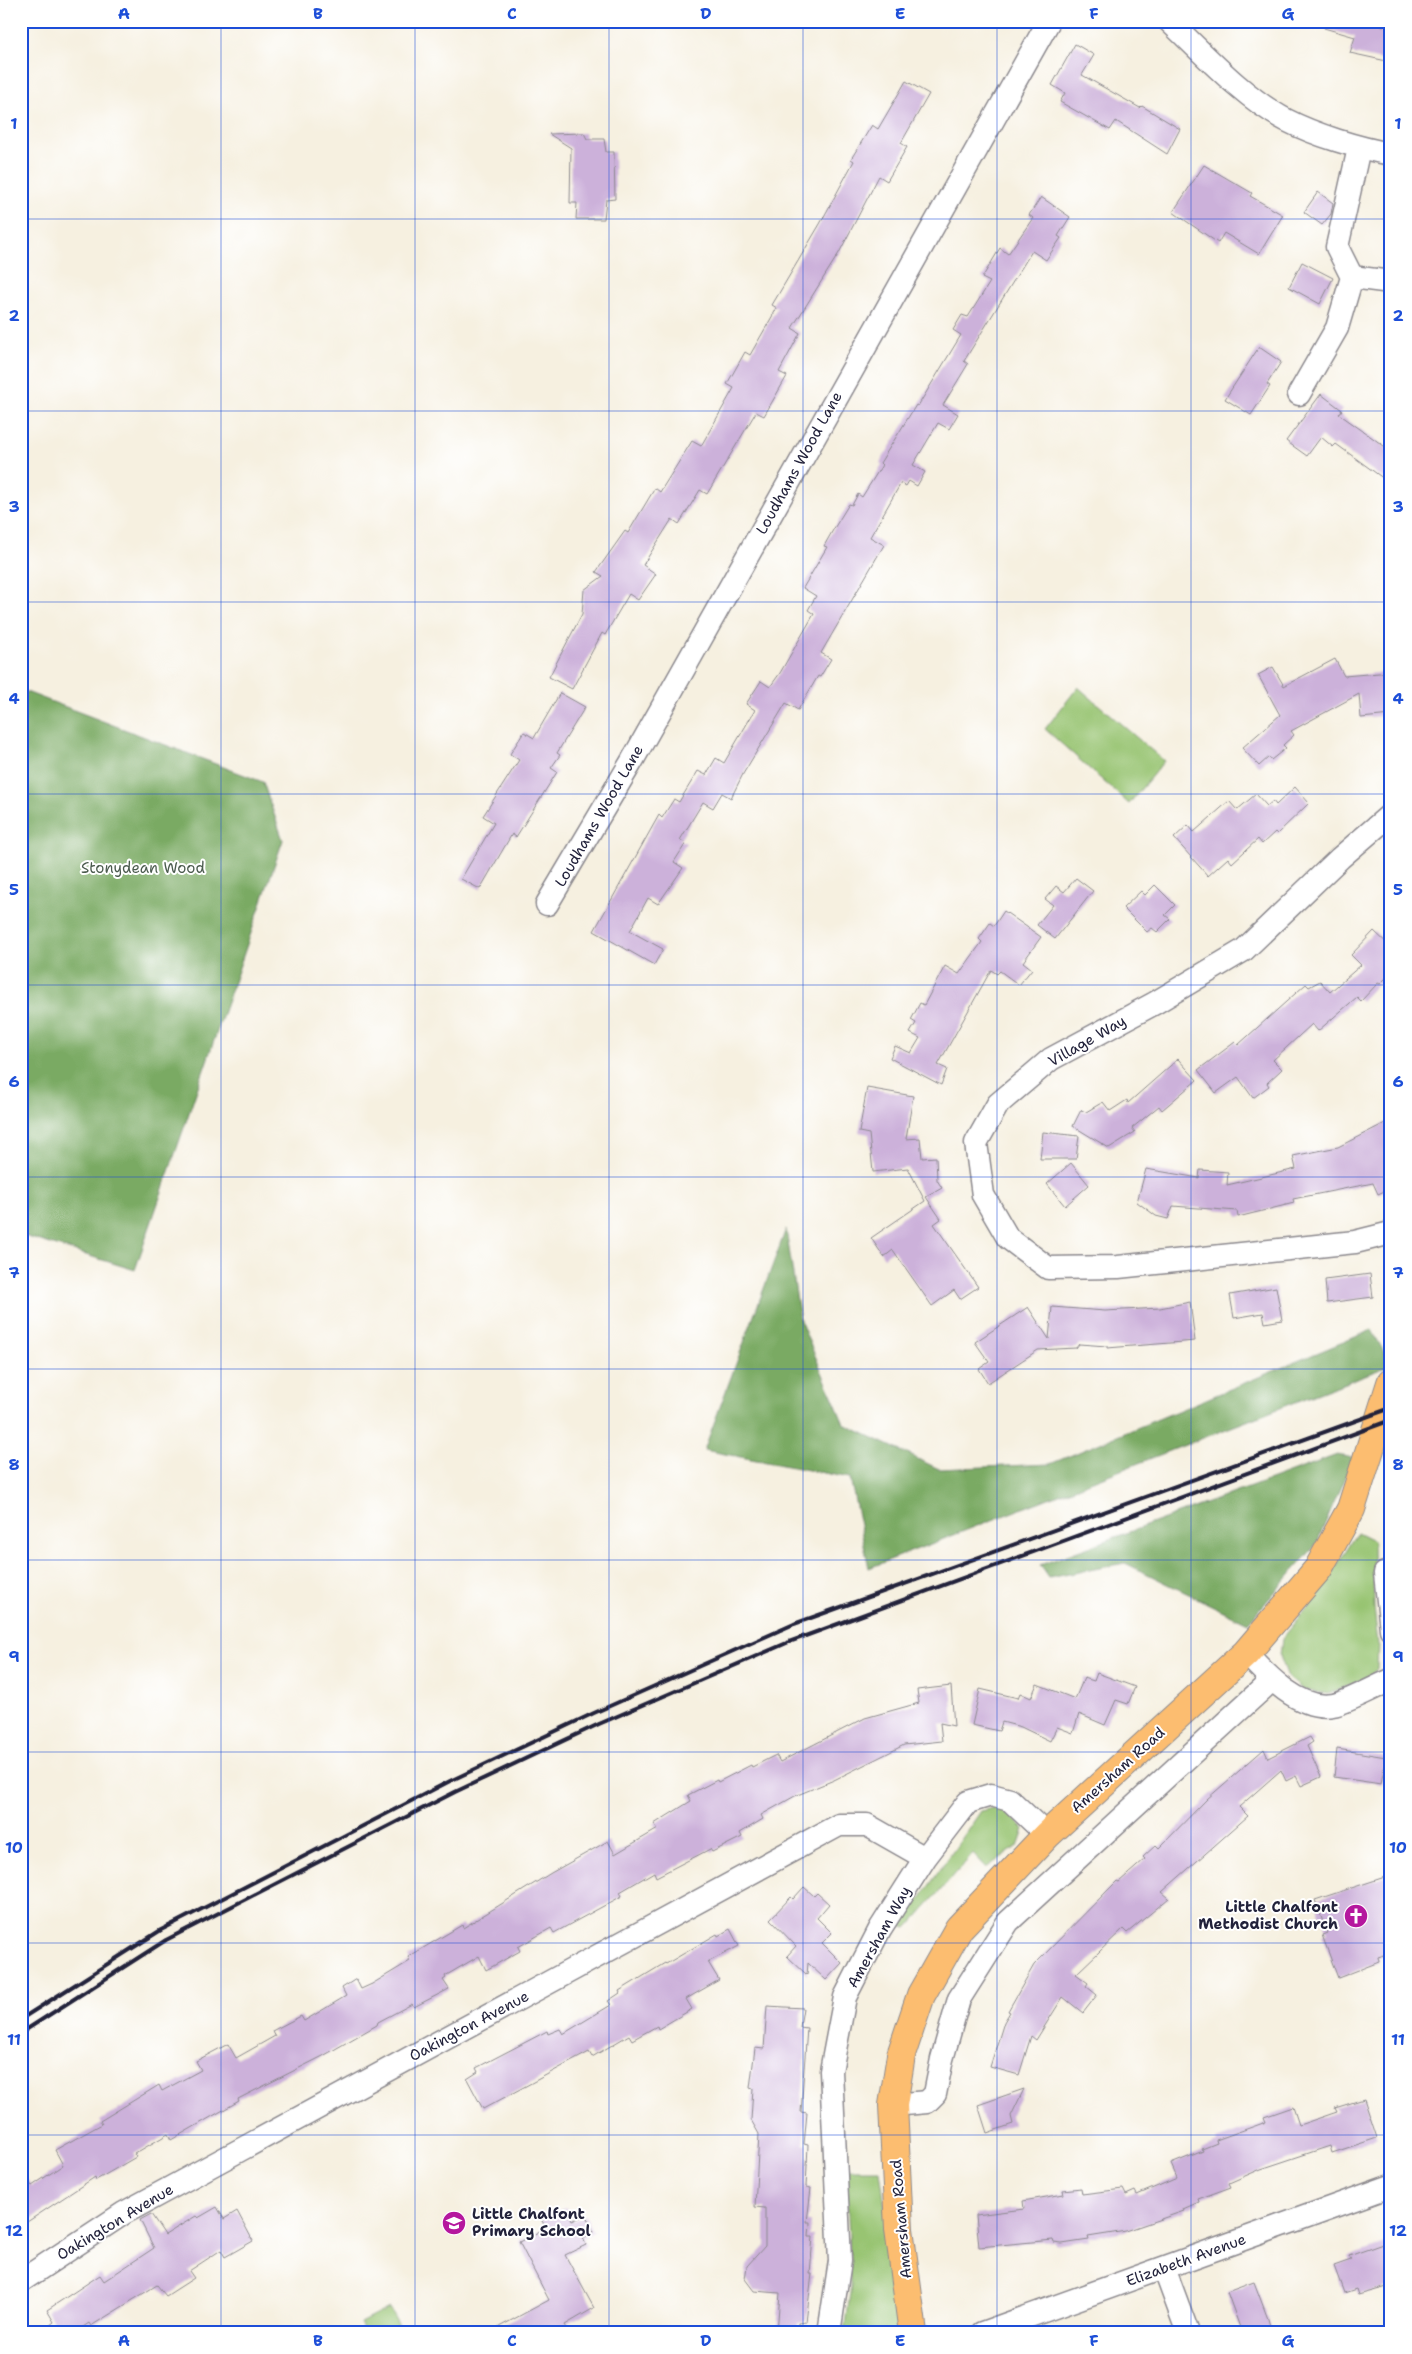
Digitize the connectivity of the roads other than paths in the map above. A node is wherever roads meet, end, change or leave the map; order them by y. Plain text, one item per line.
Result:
1 (1049, 21) edge
2 (1169, 21) edge
3 (1359, 148) junction
4 (1391, 154) edge
5 (1352, 277) junction
6 (1391, 282) edge
7 (1299, 394) dead end
8 (1391, 814) edge
9 (548, 904) dead end
10 (1391, 1233) edge
11 (1391, 1383) edge
12 (1388, 1572) edge
13 (1391, 1629) edge
14 (1246, 1653) junction
15 (1272, 1680) junction
16 (1391, 1680) edge
17 (1047, 1835) junction
18 (925, 1858) junction
19 (894, 2105) junction
20 (1391, 2186) edge
21 (1164, 2268) junction
22 (21, 2281) edge
23 (829, 2333) edge
24 (913, 2333) edge
25 (982, 2333) edge
26 (1188, 2333) edge

1 - 9 street, Loudhams Wood Lane
2 - 3 street
3 - 4 street
3 - 5 street
5 - 6 street
5 - 7 street
8 - 10 street, Village Way
11 - 14 main road, Amersham Road
12 - 13 street
14 - 15 street
14 - 17 main road, Amersham Road
15 - 16 street
15 - 19 street
17 - 18 street, Amersham Way
17 - 19 main road, Amersham Road
18 - 22 street, Oakington Avenue
18 - 23 street, Amersham Way
19 - 24 main road, Amersham Road
20 - 21 street, Elizabeth Avenue
21 - 25 street, Elizabeth Avenue
21 - 26 street

